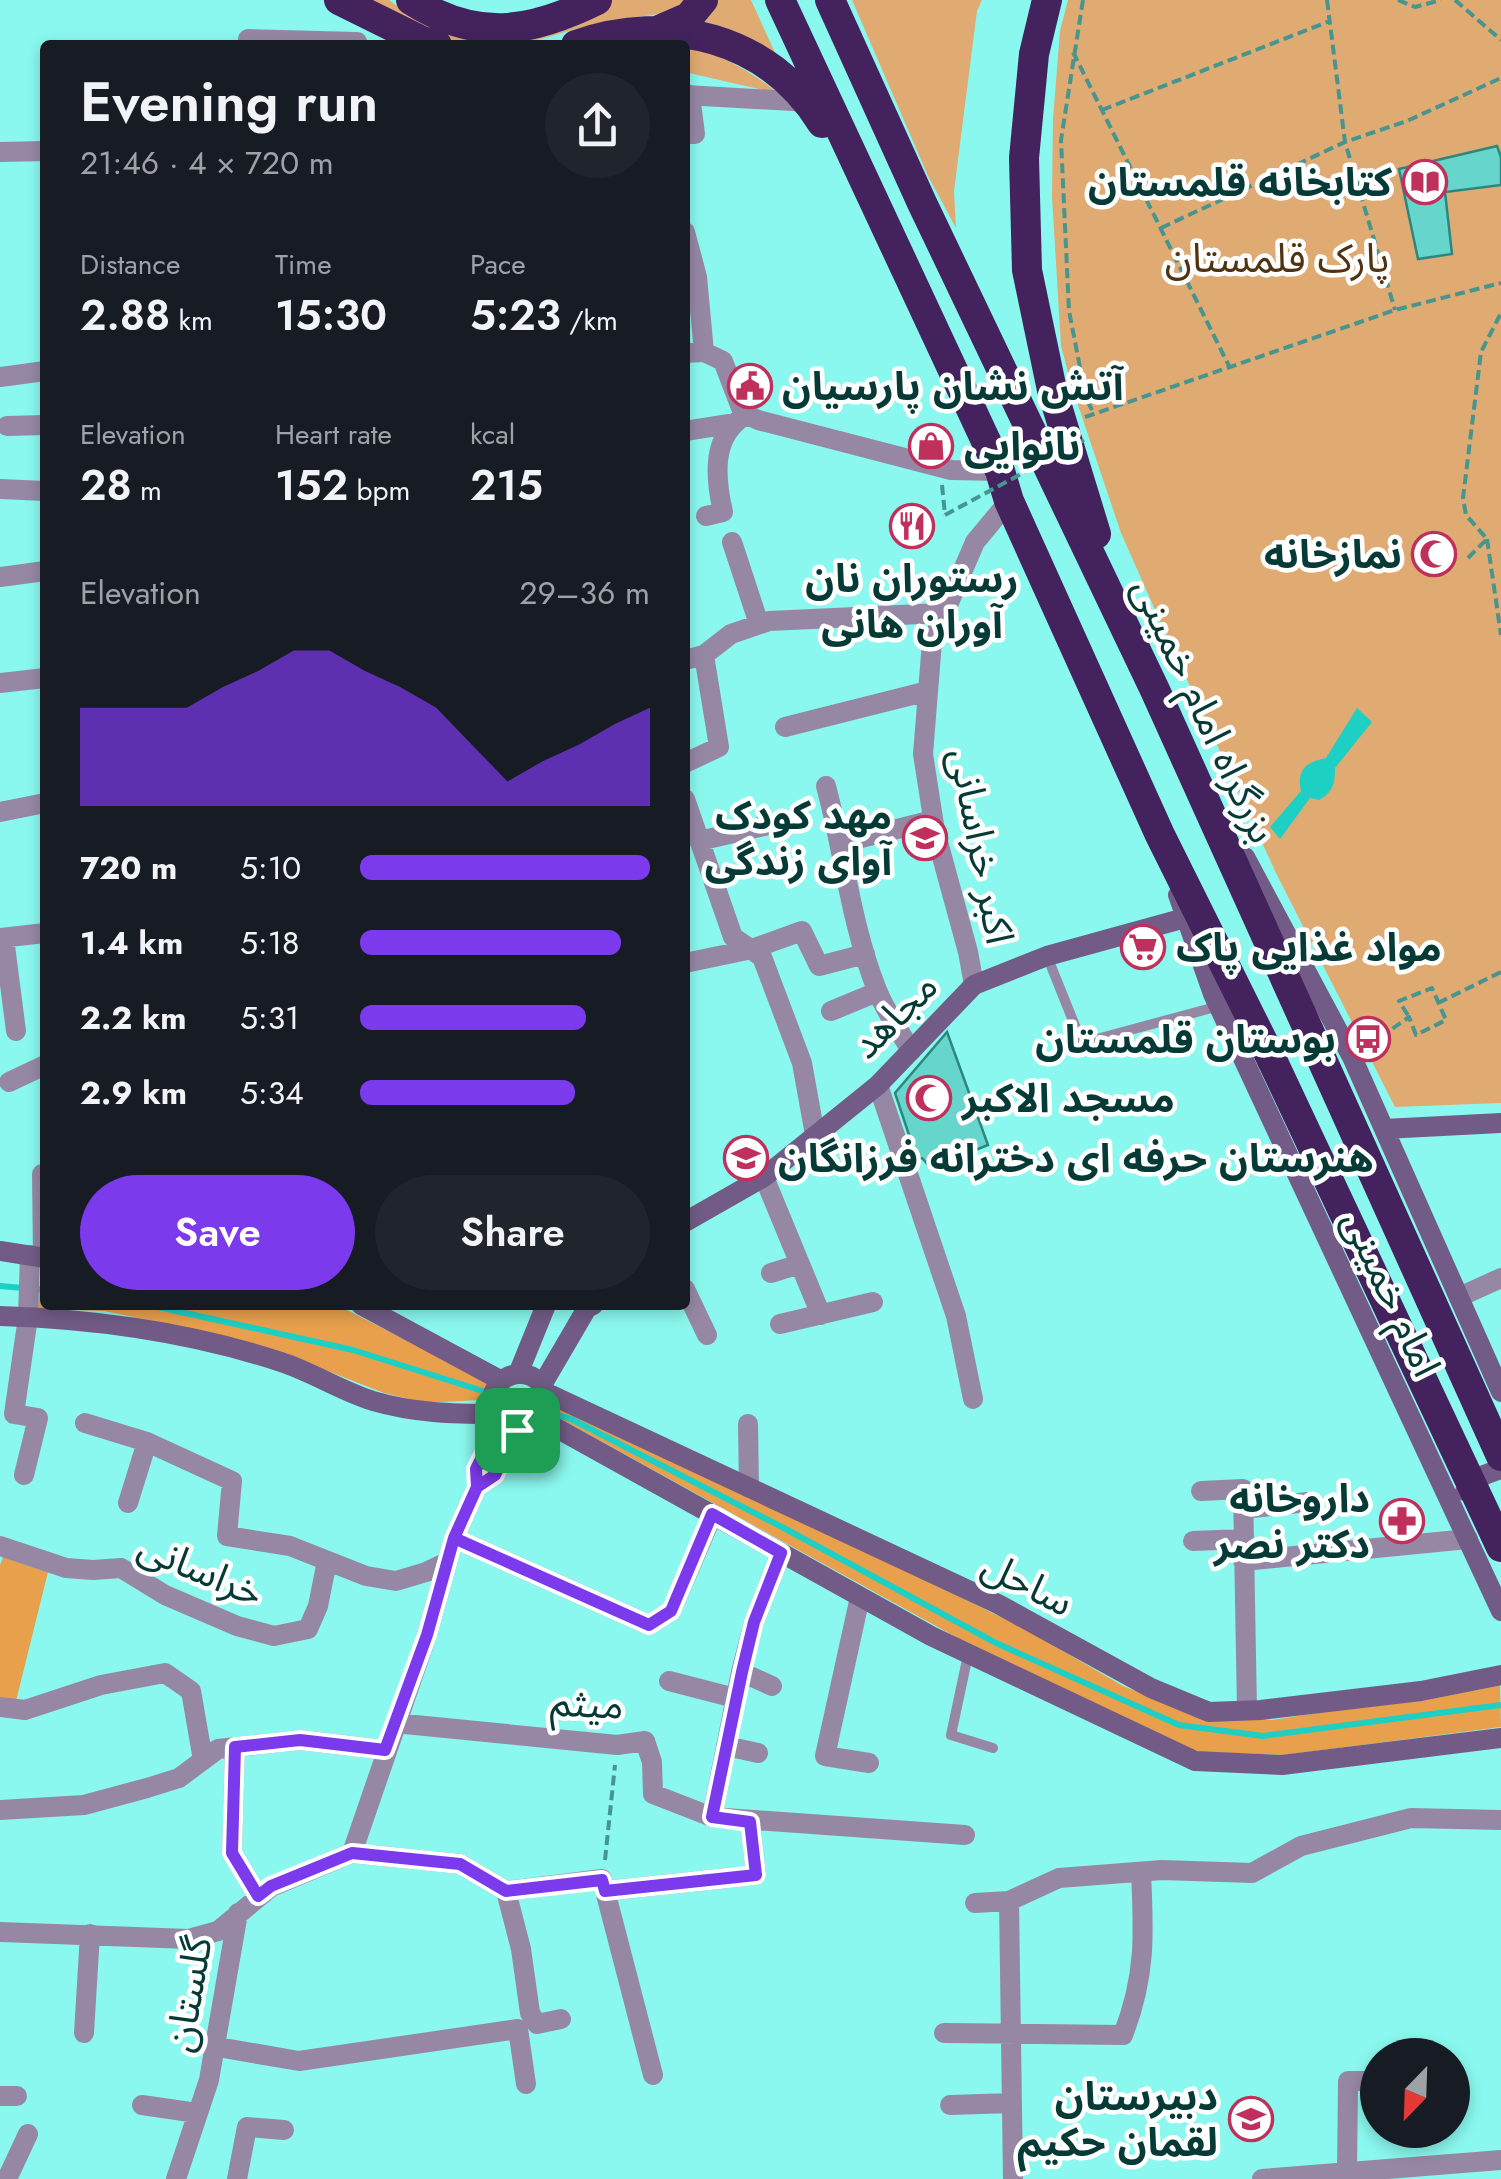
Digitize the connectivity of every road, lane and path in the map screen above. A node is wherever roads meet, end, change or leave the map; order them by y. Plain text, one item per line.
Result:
1 (339, 0) edge
2 (412, 0) edge
3 (597, 0) edge
4 (703, 0) edge
5 (780, 0) edge
6 (830, 0) edge
7 (1047, 0) edge
8 (1083, 0) edge
9 (1327, 0) edge
10 (1398, 0) edge
11 (1441, 0) edge
12 (1456, 0) edge
13 (1330, 21) junction
14 (659, 30) junction
15 (248, 39) dead end
16 (284, 40) edge
17 (419, 40) edge
18 (590, 40) edge
19 (1501, 40) edge
20 (1074, 52) junction
21 (1501, 78) edge
22 (690, 95) edge
23 (809, 102) junction
24 (690, 106) edge
25 (1102, 110) junction
26 (690, 134) edge
27 (1345, 142) junction
28 (40, 151) edge
29 (0, 152) edge
30 (887, 227) junction
31 (1160, 228) junction
32 (690, 252) edge
33 (1501, 283) edge
34 (1396, 310) junction
35 (1501, 313) edge
36 (694, 352) edge
37 (1230, 367) junction
38 (40, 372) edge
39 (0, 377) edge
40 (1094, 414) junction
41 (738, 420) junction
42 (1076, 421) dead end
43 (40, 425) edge
44 (7, 426) dead end
45 (690, 430) edge
46 (1084, 440) dead end
47 (1000, 472) junction
48 (0, 490) edge
49 (40, 490) edge
50 (942, 492) dead end
51 (1009, 501) junction
52 (714, 514) dead end
53 (1487, 539) junction
54 (732, 542) dead end
55 (1468, 558) dead end
56 (40, 573) edge
57 (0, 577) edge
58 (942, 613) junction
59 (1120, 619) junction
60 (759, 624) junction
61 (1501, 636) edge
62 (695, 658) edge
63 (40, 679) edge
64 (0, 684) edge
65 (1154, 688) junction
66 (928, 690) junction
67 (785, 728) dead end
68 (690, 761) edge
69 (826, 786) dead end
70 (40, 804) edge
71 (0, 812) edge
72 (690, 814) edge
73 (933, 820) junction
74 (781, 822) dead end
75 (1160, 835) junction
76 (699, 841) junction
77 (842, 843) junction
78 (1184, 918) junction
79 (40, 934) edge
80 (2, 938) edge
81 (752, 949) junction
82 (866, 954) junction
83 (1047, 956) junction
84 (690, 961) edge
85 (1501, 972) edge
86 (974, 985) junction
87 (877, 992) junction
88 (1438, 1003) junction
89 (1218, 1006) junction
90 (831, 1010) dead end
91 (1409, 1017) junction
92 (16, 1031) dead end
93 (911, 1051) junction
94 (1352, 1057) junction
95 (40, 1067) edge
96 (9, 1082) dead end
97 (878, 1084) junction
98 (1501, 1123) edge
99 (1384, 1129) junction
100 (816, 1135) junction
101 (764, 1177) junction
102 (690, 1219) edge
103 (40, 1229) edge
104 (0, 1251) edge
105 (39, 1257) edge
106 (800, 1264) junction
107 (771, 1274) dead end
108 (1501, 1278) edge
109 (1459, 1297) junction
110 (690, 1299) edge
111 (872, 1302) dead end
112 (544, 1310) edge
113 (586, 1310) edge
114 (390, 1311) edge
115 (821, 1315) junction
116 (0, 1316) edge
117 (28, 1317) junction
118 (780, 1324) dead end
119 (707, 1335) dead end
120 (510, 1378) junction
121 (544, 1388) junction
122 (1501, 1392) edge
123 (973, 1399) dead end
124 (542, 1420) junction
125 (504, 1422) junction
126 (85, 1423) dead end
127 (748, 1424) dead end
128 (147, 1442) junction
129 (1501, 1457) edge
130 (1433, 1466) junction
131 (1501, 1469) edge
132 (24, 1475) dead end
133 (749, 1488) junction
134 (1201, 1491) dead end
135 (1243, 1499) junction
136 (1308, 1502) dead end
137 (128, 1503) dead end
138 (1454, 1510) junction
139 (712, 1514) junction
140 (454, 1538) junction
141 (1243, 1538) junction
142 (1468, 1539) junction
143 (1193, 1541) dead end
144 (0, 1546) edge
145 (1501, 1547) edge
146 (781, 1553) junction
147 (328, 1561) junction
148 (1243, 1561) junction
149 (447, 1562) junction
150 (860, 1597) junction
151 (1501, 1610) edge
152 (968, 1654) junction
153 (742, 1672) junction
154 (1501, 1675) edge
155 (669, 1681) dead end
156 (772, 1686) dead end
157 (735, 1698) junction
158 (0, 1707) edge
159 (1247, 1710) junction
160 (395, 1723) junction
161 (1501, 1738) edge
162 (617, 1745) junction
163 (726, 1746) junction
164 (235, 1747) junction
165 (993, 1748) dead end
166 (385, 1750) junction
167 (758, 1753) dead end
168 (203, 1760) junction
169 (869, 1763) dead end
170 (0, 1810) edge
171 (712, 1817) junction
172 (1501, 1820) edge
173 (750, 1822) junction
174 (966, 1835) dead end
175 (352, 1853) junction
176 (1141, 1872) junction
177 (604, 1885) junction
178 (506, 1891) junction
179 (258, 1896) junction
180 (1009, 1901) junction
181 (975, 1903) dead end
182 (238, 1912) junction
183 (0, 1932) edge
184 (90, 1934) junction
185 (561, 2019) dead end
186 (944, 2033) dead end
187 (84, 2034) dead end
188 (1011, 2035) junction
189 (212, 2046) junction
190 (653, 2074) dead end
191 (1360, 2081) edge
192 (526, 2084) dead end
193 (1012, 2103) junction
194 (142, 2104) dead end
195 (950, 2105) dead end
196 (197, 2113) junction
197 (284, 2130) dead end
198 (28, 2134) dead end
199 (1501, 2160) edge
200 (1347, 2172) junction
201 (1382, 2174) edge
202 (181, 2177) edge
203 (7, 2179) edge
204 (236, 2179) edge
205 (1013, 2179) edge
206 (1262, 2179) edge

1 - 17 highway
2 - 3 highway
4 - 14 highway
5 - 30 highway
6 - 59 highway, بزرگراه امام خمینی
7 - 59 highway
8 - 20 path
9 - 13 path
10 - 11 path
12 - 19 path
13 - 25 path
13 - 27 path
14 - 18 highway
14 - 23 highway
15 - 16 street
20 - 25 path
20 - 40 path
21 - 27 path
22 - 23 street
23 - 30 highway
24 - 26 street
25 - 31 path
27 - 31 path
27 - 34 path
28 - 29 street
30 - 47 highway
31 - 37 path
32 - 36 street
33 - 34 path
34 - 37 path
35 - 53 path
36 - 41 street
37 - 40 path
38 - 39 street
40 - 42 path
41 - 45 street
41 - 47 street
41 - 52 street
43 - 44 street
46 - 50 path, bridge
47 - 51 highway
48 - 49 street
51 - 58 street, اکبر خراسانی
51 - 75 highway
53 - 55 path
53 - 61 path
54 - 60 street
56 - 57 street
58 - 60 street
58 - 66 street, اکبر خراسانی
59 - 65 highway, بزرگراه امام خمینی
60 - 62 street
62 - 68 street
63 - 64 street
65 - 94 street, امام خمینی
65 - 129 highway, بزرگراه امام خمینی
66 - 67 street
66 - 73 street, اکبر خراسانی
69 - 77 street
70 - 71 street
72 - 76 street
73 - 77 street
73 - 86 street, اکبر خراسانی
74 - 76 street
75 - 78 street, امام خمینی
75 - 145 highway, bridge
76 - 81 street
77 - 82 street
78 - 83 street, مجاهد
78 - 89 street, امام خمینی
79 - 80 street
80 - 92 street
81 - 82 street
81 - 84 street
81 - 100 street
82 - 87 street
83 - 86 street, مجاهد
83 - 89 lane
85 - 88 path
86 - 93 street, مجاهد
87 - 90 street
87 - 93 street
88 - 91 path
88 - 91 path
89 - 130 street, امام خمینی
91 - 94 path
93 - 97 street, مجاهد
94 - 99 street, امام خمینی
95 - 96 street
97 - 100 street, مجاهد
97 - 123 street
98 - 99 street
99 - 109 street, امام خمینی
100 - 101 street, مجاهد
101 - 102 street, مجاهد
101 - 106 street
103 - 105 street
104 - 105 street
105 - 117 street
106 - 107 street
106 - 115 street
108 - 109 street
109 - 122 street, امام خمینی
110 - 119 street
111 - 115 street
112 - 120 street
113 - 121 street
114 - 120 street, ساحل
115 - 118 street
116 - 117 street
117 - 125 street
117 - 132 street
120 - 121 street, ساحل
120 - 125 street
121 - 124 street
121 - 133 street, ساحل
124 - 125 street
124 - 139 street
125 - 140 street
126 - 128 street
127 - 133 street
128 - 137 street
128 - 147 street
129 - 130 street
130 - 138 street, امام خمینی
131 - 138 street
133 - 159 street, ساحل
134 - 135 street
135 - 136 street
135 - 141 street
138 - 142 street, امام خمینی
139 - 140 street
139 - 146 street
140 - 149 street
141 - 143 street
141 - 148 street
142 - 148 street
142 - 151 street, امام خمینی
144 - 147 street, خراسانی
146 - 150 street
146 - 153 street
147 - 149 street
148 - 159 street
149 - 160 street
150 - 152 street
150 - 169 street
152 - 161 street
152 - 165 lane
153 - 156 street
153 - 157 street
154 - 159 street, ساحل
155 - 157 street
157 - 163 street
158 - 168 street
160 - 162 street, میثم
160 - 166 street
162 - 171 street, میثم
162 - 177 path
163 - 167 street
163 - 171 street
164 - 166 street
164 - 168 street
164 - 179 street
166 - 175 street
168 - 170 street
171 - 173 street, میثم
172 - 176 street
173 - 174 street, میثم
173 - 177 street
175 - 178 street
175 - 179 street, گلستان
176 - 180 street
176 - 188 street
177 - 178 street
177 - 190 street
178 - 185 street
179 - 182 street, گلستان
180 - 181 street
180 - 188 street
182 - 184 street
182 - 189 street, گلستان
183 - 184 street
184 - 187 street
186 - 188 street
188 - 193 street
189 - 192 street
189 - 196 street, گلستان
191 - 200 street
193 - 195 street
193 - 205 street
194 - 196 street
196 - 202 street, گلستان
197 - 204 street
198 - 203 street
199 - 201 street
200 - 201 street
200 - 206 street

